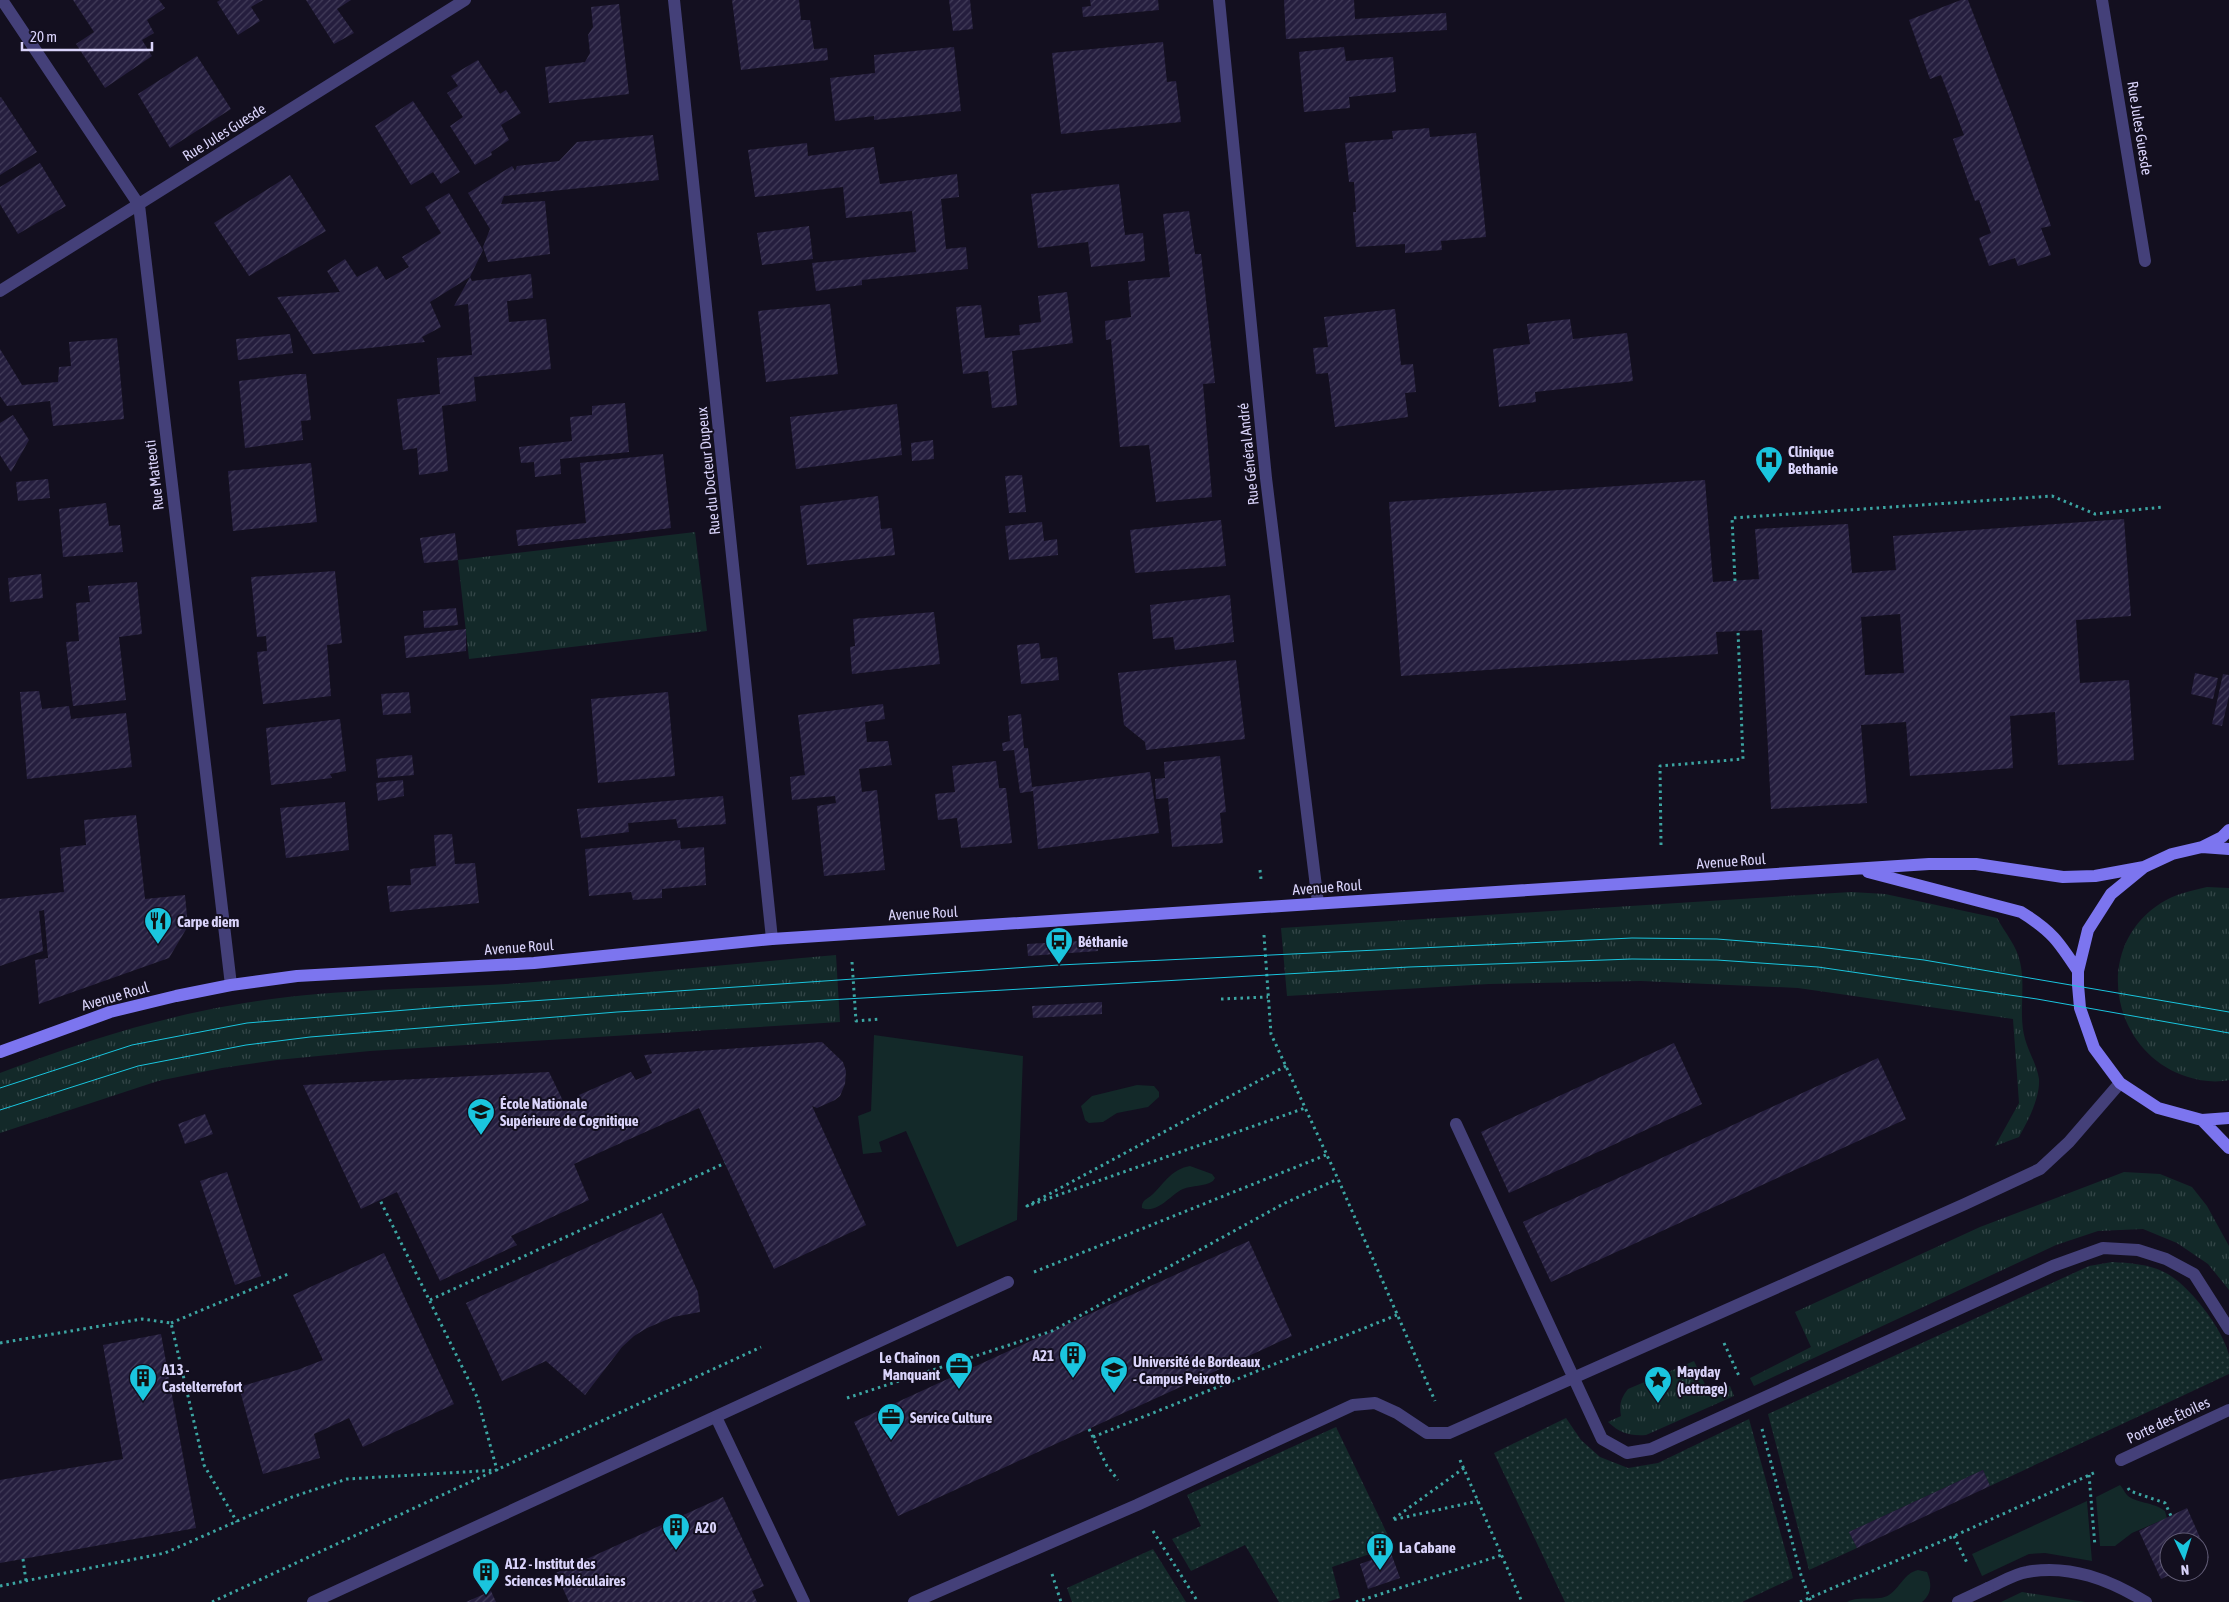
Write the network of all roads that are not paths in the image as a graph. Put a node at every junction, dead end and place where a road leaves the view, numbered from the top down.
1 (2, 0) edge
2 (465, 0) edge
3 (674, 0) edge
4 (1219, 0) edge
5 (2102, 0) edge
6 (139, 205) junction
7 (2146, 261) dead end
8 (0, 291) edge
9 (2229, 830) edge
10 (2202, 847) junction
11 (2229, 849) edge
12 (2144, 867) junction
13 (1859, 869) junction
14 (1318, 903) junction
15 (772, 939) junction
16 (2078, 971) junction
17 (231, 985) junction
18 (0, 1052) edge
19 (2120, 1082) junction
20 (2229, 1118) edge
21 (2202, 1120) junction
22 (1456, 1124) dead end
23 (2229, 1148) edge
24 (1008, 1282) road end
25 (2229, 1329) edge
26 (1574, 1378) junction
27 (2229, 1410) edge
28 (716, 1417) junction
29 (2118, 1461) road end
30 (313, 1602) edge
31 (804, 1602) edge
32 (914, 1602) edge
33 (1958, 1602) edge
34 (2146, 1602) edge

1 - 6 street, Rue Matteoti
2 - 6 street, Rue Jules Guesde
3 - 15 street, Rue du Docteur Dupeux
4 - 14 street, Rue Général André
5 - 7 street, Rue Jules Guesde
6 - 8 street, Rue Jules Guesde
6 - 17 street, Rue Matteoti
9 - 10 main road
10 - 11 main road
10 - 12 main road
12 - 13 main road, Avenue Roul
12 - 16 main road
13 - 14 main road, Avenue Roul
13 - 16 main road, Avenue Roul
14 - 15 main road, Avenue Roul
15 - 17 main road, Avenue Roul
16 - 19 main road
17 - 18 main road, Avenue Roul
19 - 21 main road
19 - 26 street
20 - 21 main road
21 - 23 main road
22 - 26 street
24 - 28 street
25 - 26 street
26 - 32 street
27 - 29 street, Porte des Étoiles
28 - 30 street
28 - 31 street
33 - 34 street

